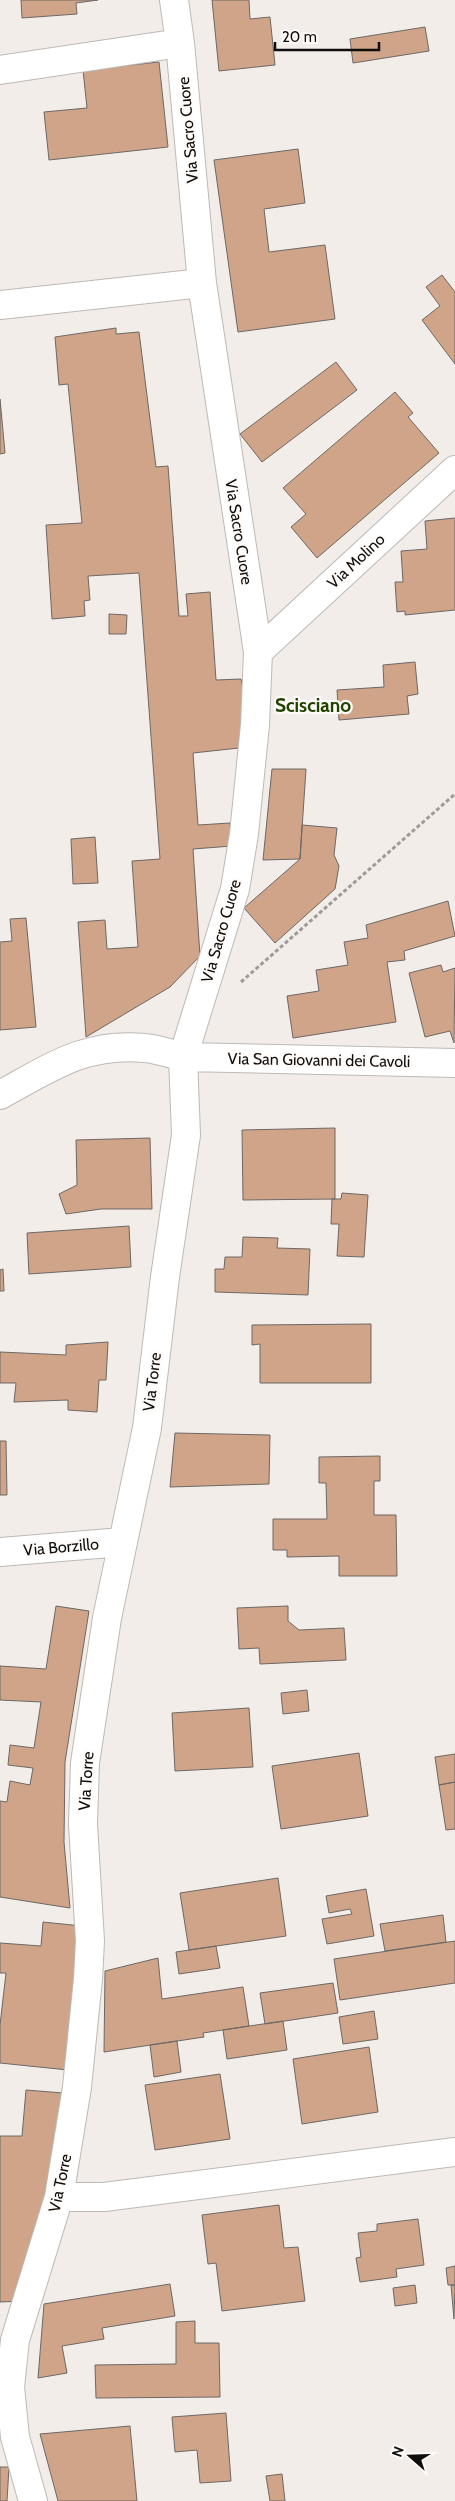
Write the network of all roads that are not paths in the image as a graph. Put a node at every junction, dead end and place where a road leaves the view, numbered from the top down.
1 (174, 0) edge
2 (180, 43) junction
3 (0, 70) edge
4 (202, 284) junction
5 (0, 305) edge
6 (455, 470) edge
7 (258, 652) junction
8 (183, 1056) junction
9 (455, 1063) edge
10 (0, 1095) edge
11 (122, 1542) junction
12 (0, 1552) edge
13 (455, 2152) edge
14 (59, 2197) junction
15 (8, 2339) edge
16 (33, 2501) edge

1 - 2 street, Via Sacro Cuore
2 - 3 street
2 - 4 street, Via Sacro Cuore
4 - 5 street
4 - 7 street, Via Sacro Cuore
6 - 7 street, Via Molino
7 - 8 street, Via Sacro Cuore
8 - 9 street, Via San Giovanni dei Cavoli
8 - 10 street, Via San Giovanni dei Cavoli
8 - 11 street, Via Torre
11 - 12 street, Via Borzillo
11 - 14 street, Via Torre
13 - 14 street
14 - 15 street, Via Torre
15 - 16 street, Via Torre

